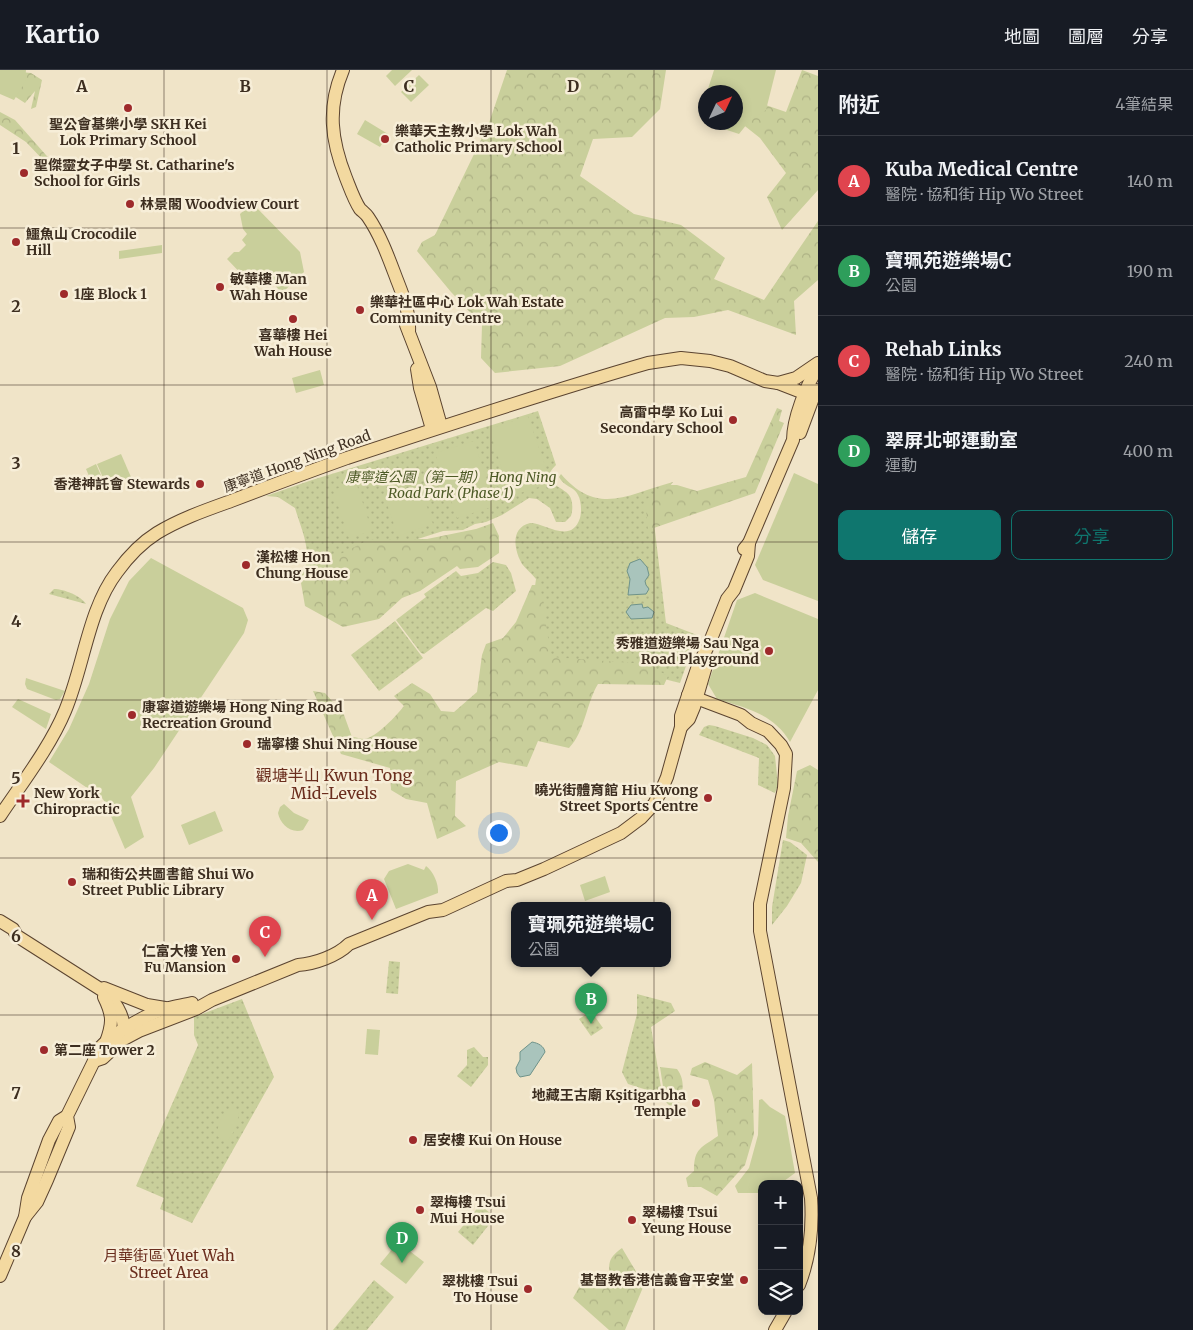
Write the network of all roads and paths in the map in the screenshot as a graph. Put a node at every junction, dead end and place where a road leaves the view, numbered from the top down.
1 (343, 70) edge
2 (818, 363) edge
3 (818, 368) edge
4 (765, 381) junction
5 (778, 383) junction
6 (810, 397) edge
7 (437, 428) junction
8 (691, 701) junction
9 (0, 816) edge
10 (0, 921) edge
11 (0, 930) edge
12 (17, 936) junction
13 (95, 985) junction
14 (212, 1000) junction
15 (168, 1008) junction
16 (123, 1034) junction
17 (106, 1042) junction
18 (94, 1061) junction
19 (803, 1274) edge
20 (0, 1276) edge
21 (784, 1315) edge
22 (775, 1330) edge

1 - 7 main road
2 - 5 main road
3 - 6 main road
4 - 5 main road, 康寧道 Hong Ning Road
4 - 6 main road, 康寧道 Hong Ning Road
4 - 7 main road, 康寧道 Hong Ning Road
5 - 6 main road, 康寧道 Hong Ning Road
6 - 8 main road
7 - 9 main road, 康寧道 Hong Ning Road
8 - 14 main road
8 - 19 main road
10 - 12 main road
11 - 12 main road
12 - 13 main road
13 - 15 main road
13 - 16 main road
13 - 17 main road
14 - 15 main road
14 - 16 main road
15 - 16 main road
16 - 17 main road
16 - 18 main road
17 - 18 main road
18 - 20 main road
21 - 22 main road

